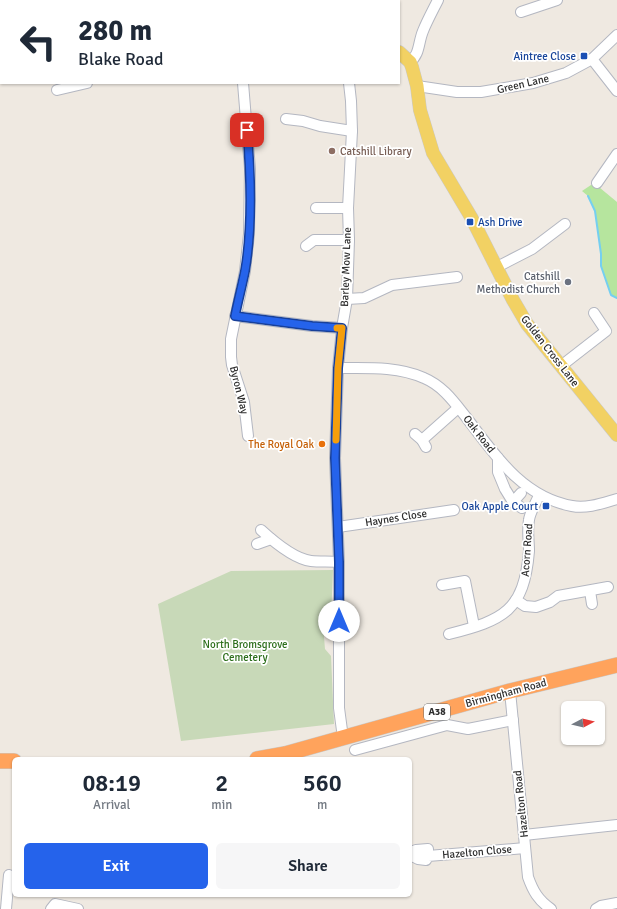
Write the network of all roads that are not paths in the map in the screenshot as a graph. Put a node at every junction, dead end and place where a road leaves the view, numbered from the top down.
1 (438, 0) edge
2 (554, 0) edge
3 (521, 12) dead end
4 (617, 35) edge
5 (400, 53) edge
6 (592, 59) junction
7 (410, 62) junction
8 (81, 84) edge
9 (243, 84) edge
10 (349, 84) edge
11 (417, 86) junction
12 (615, 86) edge
13 (57, 90) dead end
14 (286, 119) dead end
15 (352, 131) junction
16 (617, 154) edge
17 (597, 183) dead end
18 (316, 208) dead end
19 (348, 208) junction
20 (563, 230) dead end
21 (349, 240) junction
22 (306, 246) dead end
23 (497, 267) junction
24 (457, 277) dead end
25 (347, 299) junction
26 (594, 313) dead end
27 (235, 316) junction
28 (342, 328) junction
29 (561, 366) junction
30 (338, 368) junction
31 (458, 408) junction
32 (617, 435) edge
33 (248, 436) dead end
34 (421, 441) dead end
35 (498, 458) junction
36 (521, 493) dead end
37 (539, 495) junction
38 (617, 499) edge
39 (512, 502) junction
40 (522, 508) dead end
41 (454, 510) dead end
42 (338, 527) junction
43 (261, 530) dead end
44 (271, 539) junction
45 (257, 544) dead end
46 (339, 562) junction
47 (442, 585) dead end
48 (608, 587) dead end
49 (590, 591) junction
50 (516, 600) junction
51 (592, 604) dead end
52 (474, 626) junction
53 (450, 634) dead end
54 (617, 665) edge
55 (510, 691) junction
56 (513, 720) junction
57 (344, 738) junction
58 (355, 750) dead end
59 (268, 757) edge
60 (0, 761) edge
61 (12, 762) edge
62 (617, 825) edge
63 (524, 835) junction
64 (525, 848) junction
65 (428, 856) dead end
66 (9, 875) dead end
67 (617, 903) edge
68 (6, 909) edge
69 (51, 909) edge
70 (78, 909) edge
71 (551, 909) edge
72 (596, 909) edge

1 - 7 street
2 - 3 street
4 - 6 street, Green Lane
5 - 7 main road
6 - 11 street, Green Lane
6 - 12 street
7 - 11 main road, Golden Cross Lane
8 - 13 street
9 - 27 street, Byron Way
10 - 15 street, Barley Mow Lane
11 - 23 main road, Golden Cross Lane
14 - 15 street
15 - 19 street, Barley Mow Lane
16 - 17 street
18 - 19 street
19 - 21 street, Barley Mow Lane
20 - 23 street
21 - 22 street
21 - 25 street, Barley Mow Lane
23 - 29 main road, Golden Cross Lane
24 - 25 street
25 - 28 street, Barley Mow Lane
26 - 29 street
27 - 28 street
27 - 33 street, Byron Way
28 - 30 street, Barley Mow Lane
29 - 32 main road, Golden Cross Lane
30 - 31 street, Oak Road
30 - 42 street, Barley Mow Lane
31 - 34 street
31 - 35 street, Oak Road
35 - 37 street, Oak Road
35 - 39 street
36 - 39 street
37 - 38 street, Oak Road
37 - 50 street, Acorn Road
39 - 40 street
41 - 42 street, Haynes Close
42 - 46 street, Barley Mow Lane
43 - 44 street
44 - 45 street
44 - 46 street
46 - 57 street, Barley Mow Lane
47 - 52 street
48 - 49 street
49 - 50 street
49 - 51 street
50 - 52 street, Acorn Road
52 - 53 street, Acorn Road
54 - 55 highway, Birmingham Road / A38
55 - 56 street, Hazelton Road
55 - 57 highway, Birmingham Road / A38
56 - 58 street
56 - 63 street, Hazelton Road
57 - 59 highway, Birmingham Road / A38
60 - 61 highway
62 - 63 street
63 - 64 street, Hazelton Road
64 - 65 street, Hazelton Close
64 - 71 street, Hazelton Road
66 - 68 street
67 - 72 street
69 - 70 street

